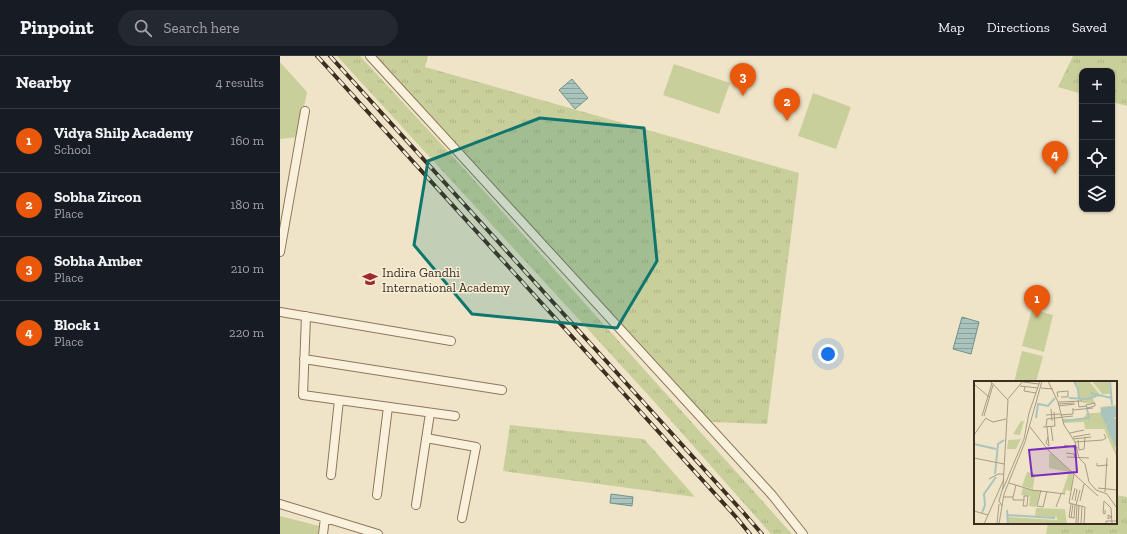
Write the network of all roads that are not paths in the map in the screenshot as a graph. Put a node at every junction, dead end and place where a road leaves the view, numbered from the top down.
1 (370, 56) edge
2 (305, 111) dead end
3 (280, 252) edge
4 (280, 312) edge
5 (306, 316) junction
6 (451, 341) dead end
7 (304, 359) junction
8 (502, 390) dead end
9 (339, 400) junction
10 (388, 407) junction
11 (430, 413) junction
12 (455, 416) dead end
13 (426, 438) junction
14 (331, 475) dead end
15 (377, 495) dead end
16 (280, 504) edge
17 (416, 505) dead end
18 (325, 518) junction
19 (462, 518) dead end
20 (368, 533) edge
21 (323, 534) edge
22 (378, 534) edge
23 (803, 534) edge

1 - 23 street
2 - 3 street
4 - 5 street
5 - 6 street
5 - 7 street
7 - 8 street
7 - 9 street
9 - 10 street
9 - 14 street
10 - 11 street
10 - 15 street
11 - 12 street
11 - 13 street
13 - 17 street
13 - 19 street
16 - 18 street
18 - 20 street
18 - 21 street
20 - 22 street

